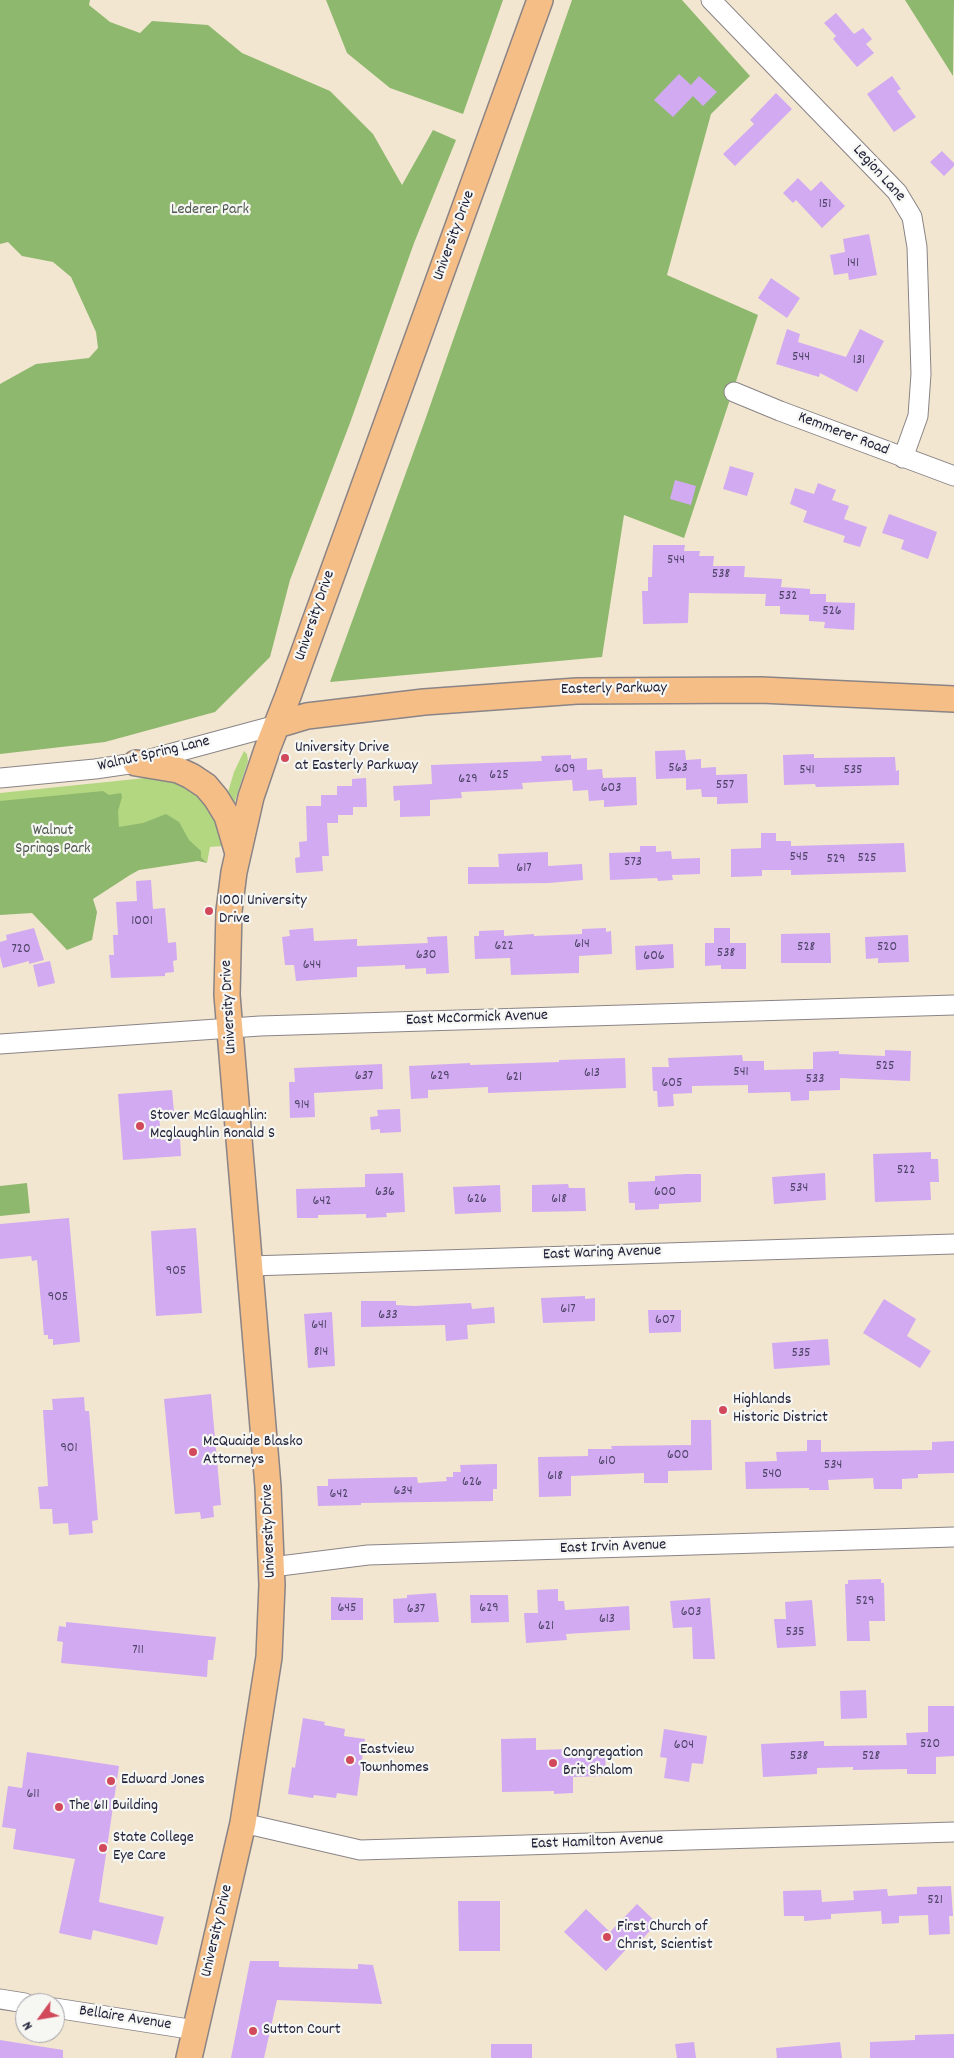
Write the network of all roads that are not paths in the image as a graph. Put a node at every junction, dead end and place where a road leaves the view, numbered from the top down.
1 (540, 0) edge
2 (712, 0) edge
3 (734, 392) dead end
4 (903, 458) junction
5 (954, 476) edge
6 (954, 699) edge
7 (277, 725) junction
8 (136, 763) junction
9 (0, 778) edge
10 (238, 854) junction
11 (954, 1005) edge
12 (229, 1028) junction
13 (0, 1044) edge
14 (954, 1244) edge
15 (250, 1266) junction
16 (954, 1537) edge
17 (272, 1567) junction
18 (243, 1823) junction
19 (954, 1832) edge
20 (0, 1999) edge
21 (15, 2001) edge
22 (65, 2010) edge
23 (196, 2030) junction
24 (189, 2058) edge

1 - 7 main road, University Drive
2 - 4 street, Legion Lane
3 - 4 street, Kemmerer Road
4 - 5 street, Kemmerer Road
6 - 7 main road, Easterly Parkway
7 - 8 street, Walnut Spring Lane
7 - 10 main road, University Drive
8 - 9 street, Walnut Spring Lane
8 - 10 main road
10 - 12 main road, University Drive
11 - 12 street, East McCormick Avenue
12 - 13 street, East McCormick Avenue
12 - 15 main road, University Drive
14 - 15 street, East Waring Avenue
15 - 17 main road, University Drive
16 - 17 street, East Irvin Avenue
17 - 18 main road, University Drive
18 - 19 street, East Hamilton Avenue
18 - 23 main road, University Drive
20 - 21 street
22 - 23 street, Bellaire Avenue
23 - 24 main road, University Drive

